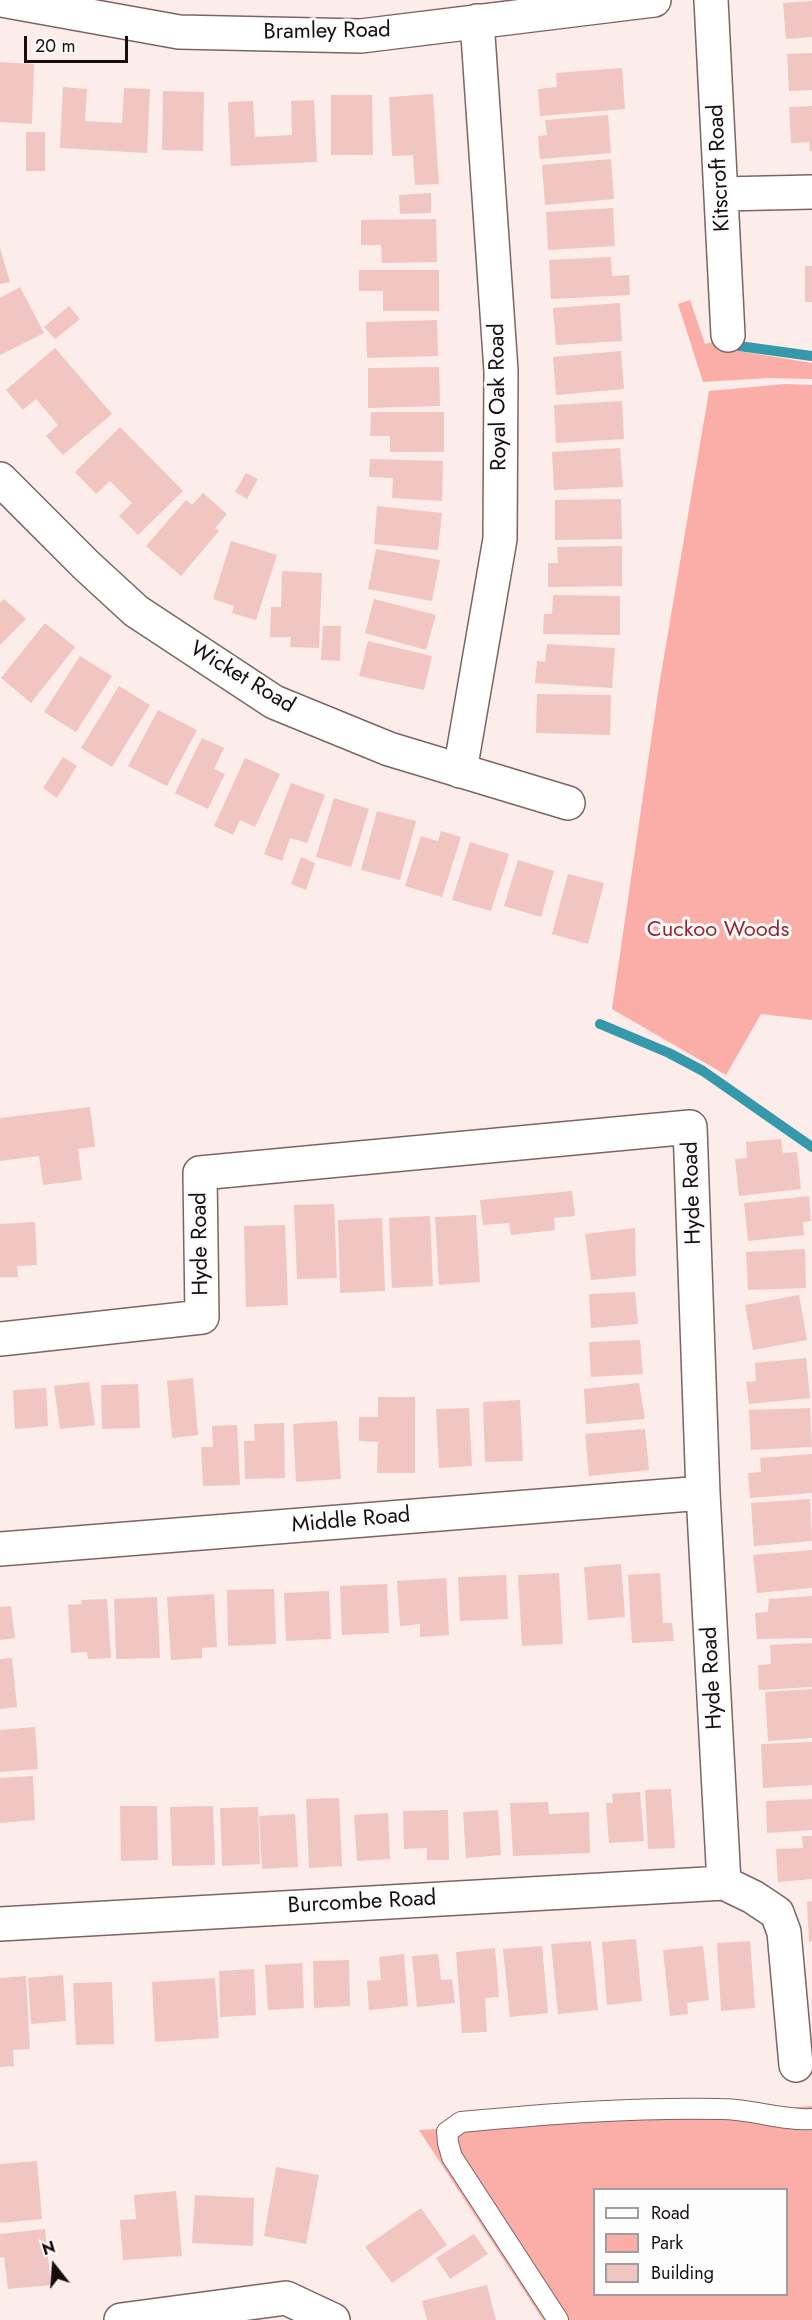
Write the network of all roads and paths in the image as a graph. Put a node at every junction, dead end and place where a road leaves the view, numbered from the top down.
1 (1, 0) edge
2 (654, 0) edge
3 (711, 0) edge
4 (477, 21) junction
5 (812, 192) edge
6 (722, 194) junction
7 (728, 335) dead end
8 (0, 479) edge
9 (460, 771) junction
10 (568, 803) dead end
11 (0, 1339) edge
12 (703, 1493) junction
13 (0, 1549) edge
14 (723, 1883) junction
15 (0, 1924) edge
16 (796, 2065) dead end
17 (812, 2120) edge
18 (121, 2320) edge
19 (333, 2320) edge
20 (558, 2320) edge

1 - 4 street, Bramley Road
2 - 4 street, Bramley Road
3 - 6 street, Kitscroft Road
4 - 9 street, Royal Oak Road
5 - 6 street
6 - 7 street, Kitscroft Road
8 - 9 street, Wicket Road
9 - 10 street, Wicket Road
11 - 12 street, Hyde Road
12 - 13 street, Middle Road
12 - 14 street, Hyde Road
14 - 15 street, Burcombe Road
14 - 16 street
17 - 20 lane
18 - 19 street

